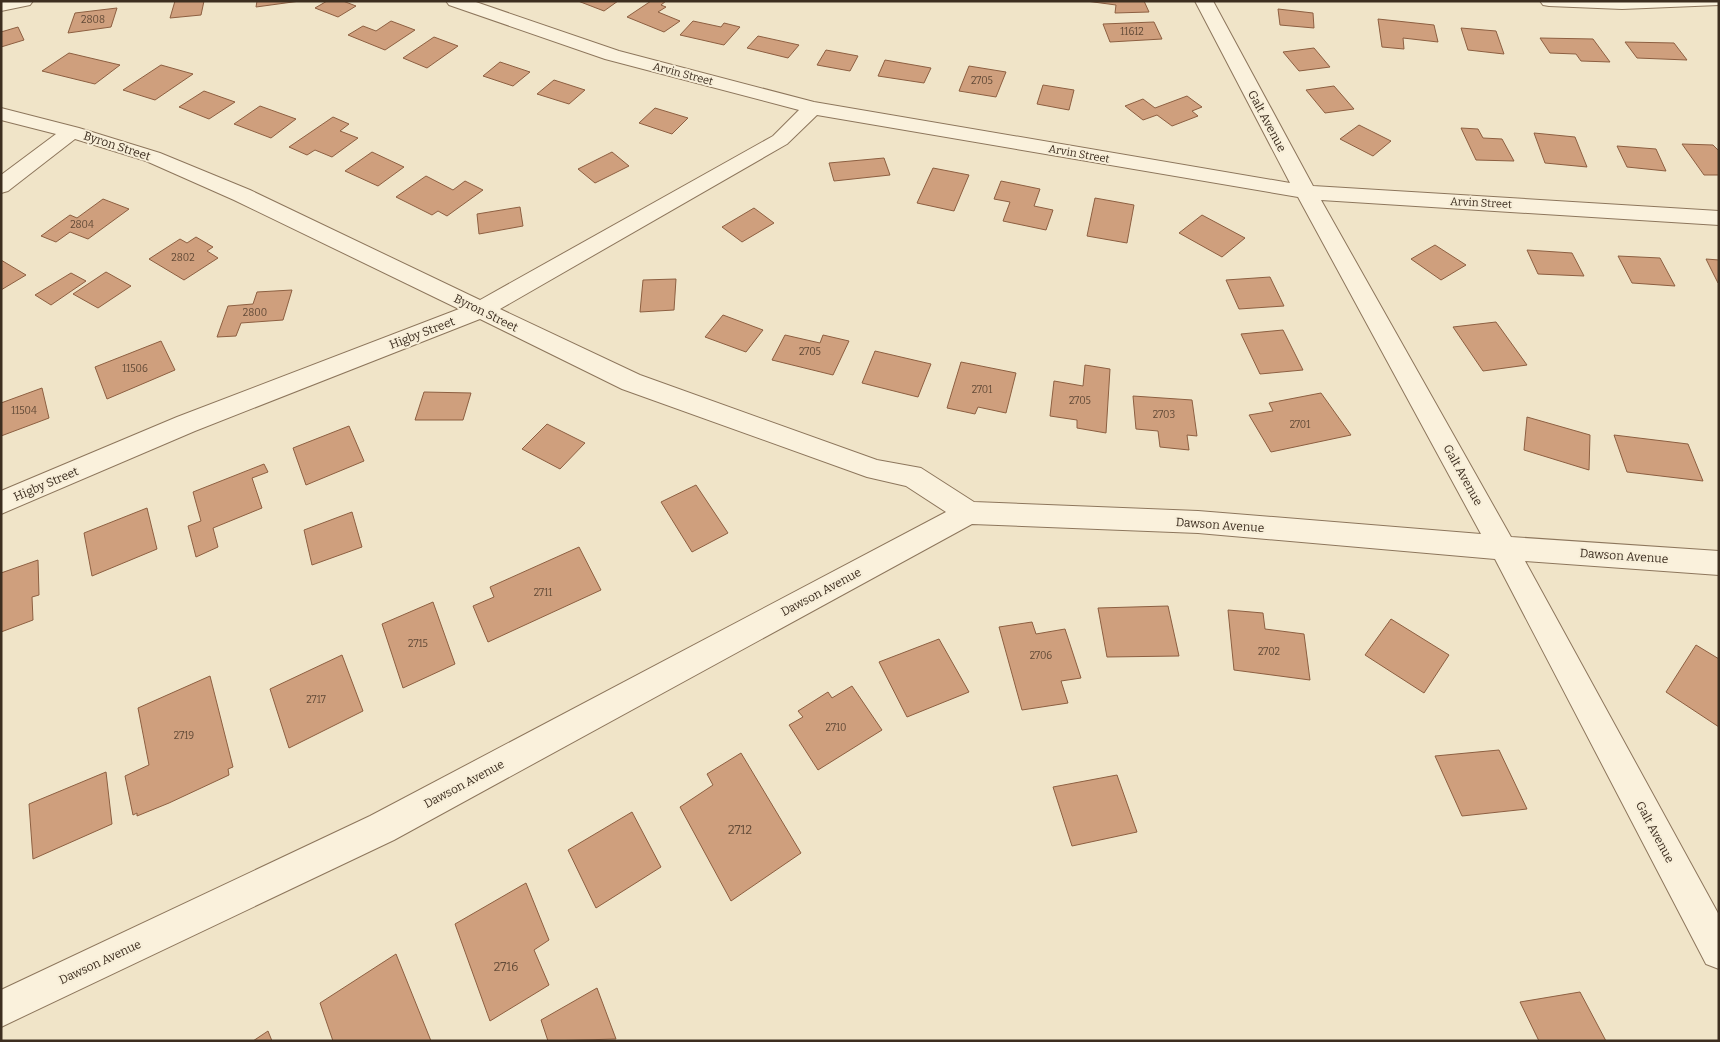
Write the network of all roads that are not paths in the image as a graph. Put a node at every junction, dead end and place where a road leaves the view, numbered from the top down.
1 (24, 1) edge
2 (456, 1) edge
3 (1204, 1) edge
4 (1549, 1) edge
5 (1714, 1) edge
6 (1, 6) edge
7 (813, 108) junction
8 (1, 114) edge
9 (72, 132) junction
10 (1, 186) edge
11 (1306, 192) junction
12 (1719, 218) edge
13 (480, 310) junction
14 (1, 503) edge
15 (969, 513) junction
16 (1503, 548) junction
17 (1719, 563) edge
18 (1719, 951) edge
19 (1, 1009) edge

1 - 6 street
2 - 7 street, Arvin Street
3 - 11 street, Galt Avenue
4 - 5 street
7 - 11 street, Arvin Street
7 - 13 street, Higby Street
8 - 9 street, Byron Street
9 - 10 street
9 - 13 street, Byron Street
11 - 12 street, Arvin Street
11 - 16 street, Galt Avenue
13 - 14 street, Higby Street
13 - 15 street, Byron Street
15 - 16 street, Dawson Avenue
15 - 19 street, Dawson Avenue
16 - 17 street, Dawson Avenue
16 - 18 street, Galt Avenue

